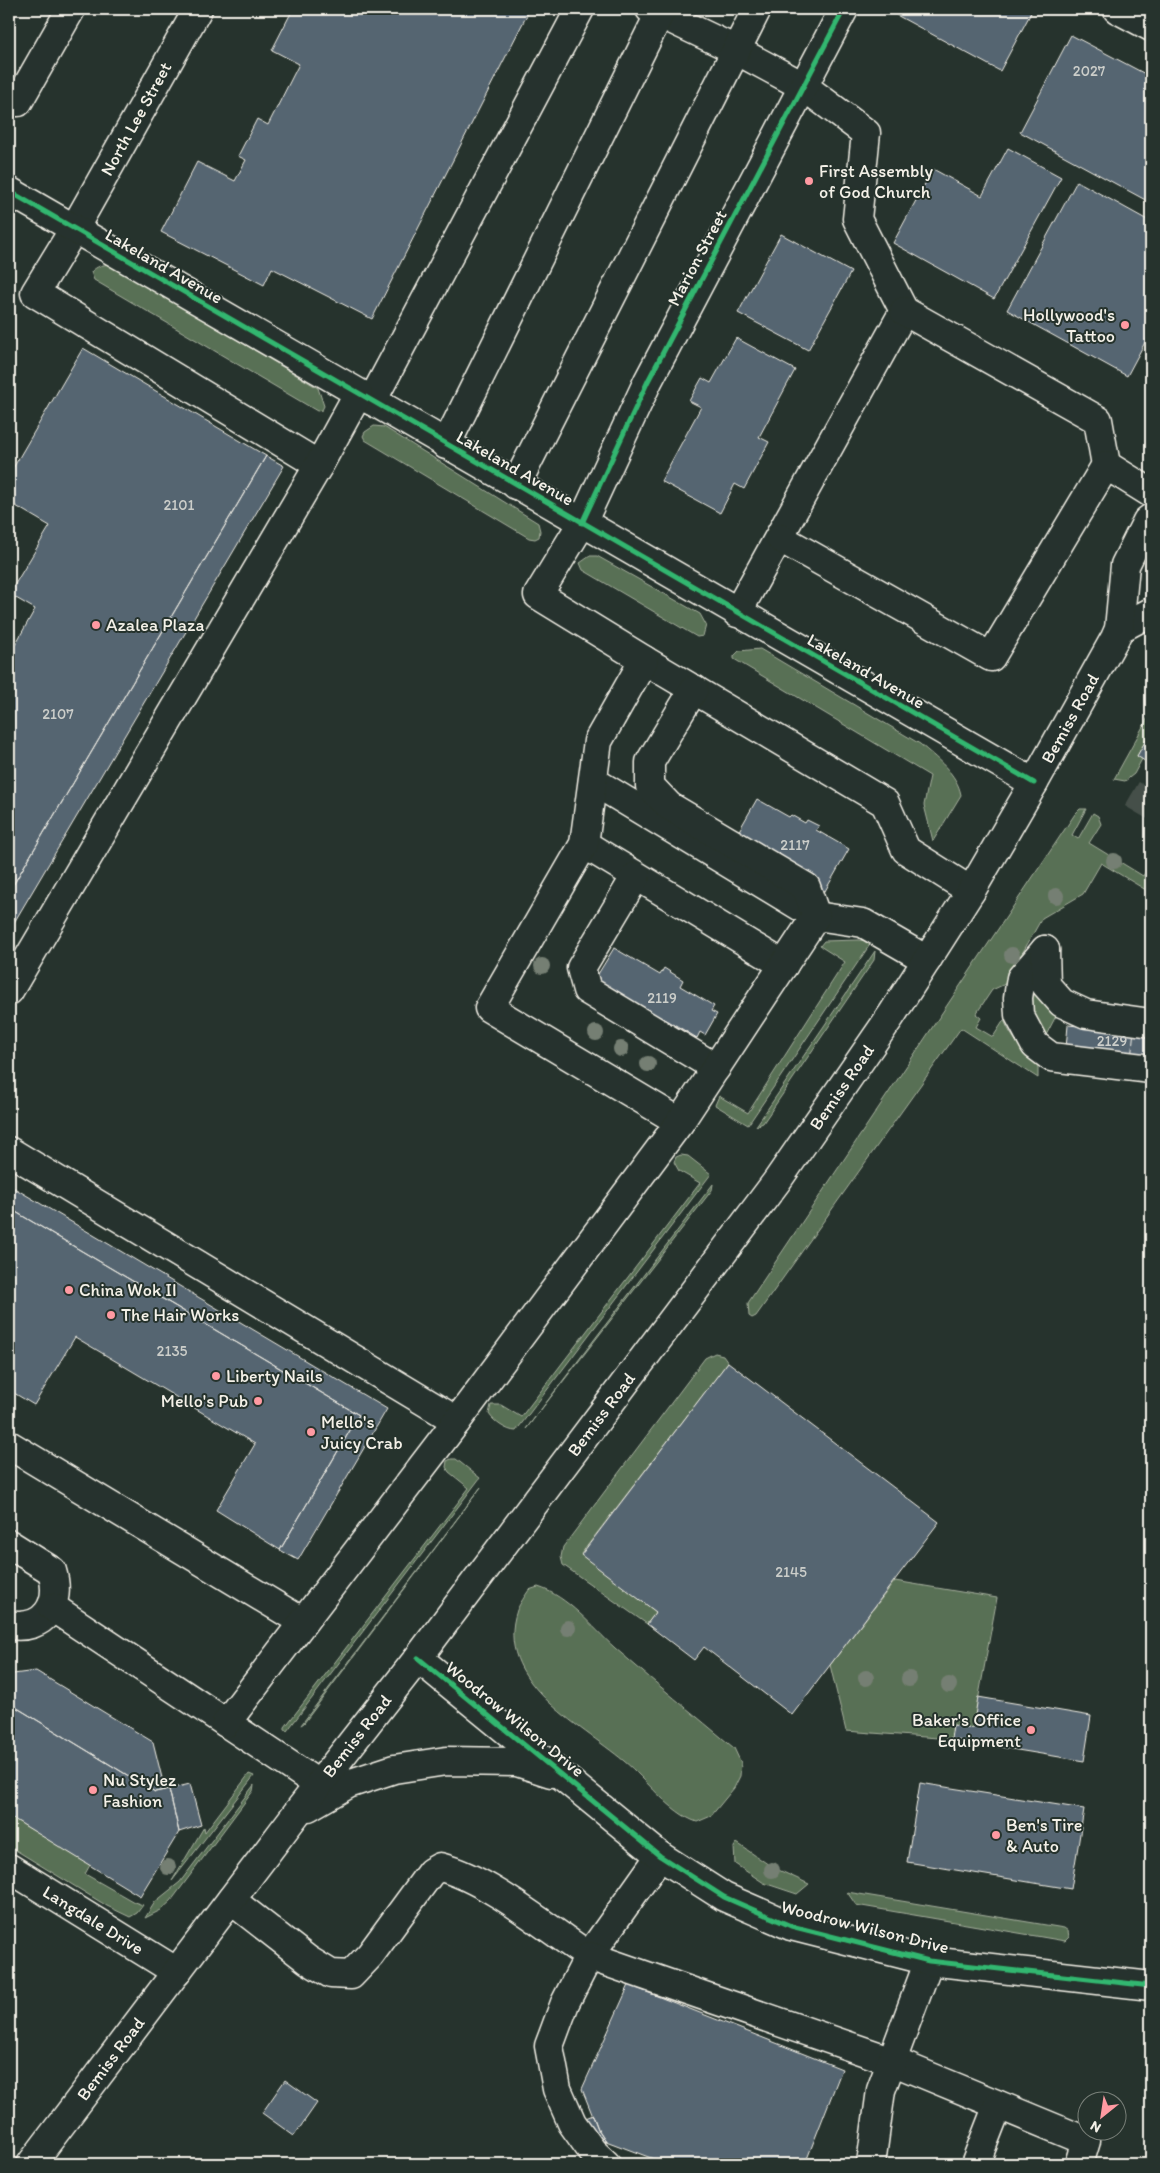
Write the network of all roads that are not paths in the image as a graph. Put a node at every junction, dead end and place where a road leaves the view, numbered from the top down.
1 (71, 9) edge
2 (198, 9) edge
3 (580, 9) edge
4 (757, 9) edge
5 (844, 9) edge
6 (1117, 9) edge
7 (657, 10) edge
8 (1151, 27) edge
9 (736, 50) junction
10 (803, 86) junction
11 (9, 102) edge
12 (9, 191) edge
13 (74, 229) junction
14 (904, 311) junction
15 (365, 398) junction
16 (446, 445) junction
17 (319, 465) junction
18 (1106, 465) junction
19 (516, 485) junction
20 (1151, 494) edge
21 (1150, 517) edge
22 (582, 523) junction
23 (780, 538) junction
24 (1151, 612) edge
25 (737, 613) junction
26 (1120, 629) junction
27 (644, 660) junction
28 (694, 689) junction
29 (593, 781) junction
30 (1034, 783) junction
31 (584, 844) junction
32 (636, 876) junction
33 (971, 891) junction
34 (816, 916) junction
35 (927, 960) junction
36 (784, 965) junction
37 (9, 991) edge
38 (1151, 1022) edge
39 (716, 1068) junction
40 (1151, 1069) edge
41 (680, 1122) junction
42 (9, 1151) edge
43 (457, 1421) junction
44 (9, 1445) edge
45 (9, 1544) edge
46 (52, 1607) junction
47 (303, 1622) junction
48 (9, 1625) edge
49 (418, 1658) junction
50 (226, 1723) junction
51 (566, 1779) junction
52 (318, 1784) junction
53 (296, 1814) junction
54 (660, 1856) junction
55 (9, 1868) edge
56 (231, 1900) junction
57 (589, 1956) junction
58 (930, 1961) junction
59 (177, 1972) junction
60 (1151, 1986) edge
61 (892, 2061) junction
62 (998, 2105) junction
63 (31, 2164) edge
64 (606, 2164) edge
65 (871, 2164) edge
66 (975, 2164) edge
67 (1079, 2164) edge

1 - 11 main road
2 - 13 main road, North Lee Street
3 - 15 main road
4 - 9 main road
5 - 10 main road, Marion Street
6 - 8 main road
7 - 9 main road
7 - 16 main road
9 - 10 main road
9 - 19 main road
10 - 14 main road
10 - 22 main road, Marion Street
12 - 13 main road, Lakeland Avenue
13 - 15 main road, Lakeland Avenue
13 - 17 main road, North Lee Street
14 - 18 main road
14 - 23 main road
15 - 16 main road, Lakeland Avenue
15 - 17 main road
16 - 19 main road, Lakeland Avenue
17 - 37 main road
18 - 20 main road
18 - 23 main road
19 - 22 main road, Lakeland Avenue
21 - 26 main road, Bemiss Road
22 - 25 main road, Lakeland Avenue
22 - 27 main road, Marion Street
23 - 25 main road
24 - 26 main road
25 - 30 main road, Lakeland Avenue
26 - 30 main road, Bemiss Road
27 - 28 main road
27 - 29 main road
28 - 33 main road
28 - 34 main road
29 - 31 main road
29 - 34 main road
30 - 33 main road, Bemiss Road
31 - 32 main road
31 - 41 main road
32 - 36 main road
32 - 39 main road
33 - 35 main road, Bemiss Road
34 - 35 main road
34 - 36 main road
35 - 49 main road, Bemiss Road
36 - 39 main road
38 - 40 main road
39 - 41 main road
41 - 43 main road
42 - 43 main road
43 - 47 main road
44 - 47 main road
45 - 46 main road
46 - 48 main road
46 - 50 main road
47 - 50 main road
49 - 51 main road, Woodrow Wilson Drive
49 - 52 main road, Bemiss Road
50 - 52 main road
51 - 53 main road
51 - 54 main road, Woodrow Wilson Drive
52 - 53 main road, Bemiss Road
53 - 56 main road, Bemiss Road
54 - 57 main road
54 - 58 main road, Woodrow Wilson Drive
55 - 59 main road, Langdale Drive
56 - 57 main road
56 - 59 main road, Bemiss Road
57 - 61 main road
57 - 64 main road
58 - 60 main road, Woodrow Wilson Drive
58 - 61 main road
59 - 63 main road, Bemiss Road
61 - 62 main road
61 - 65 main road
62 - 66 main road
62 - 67 main road

